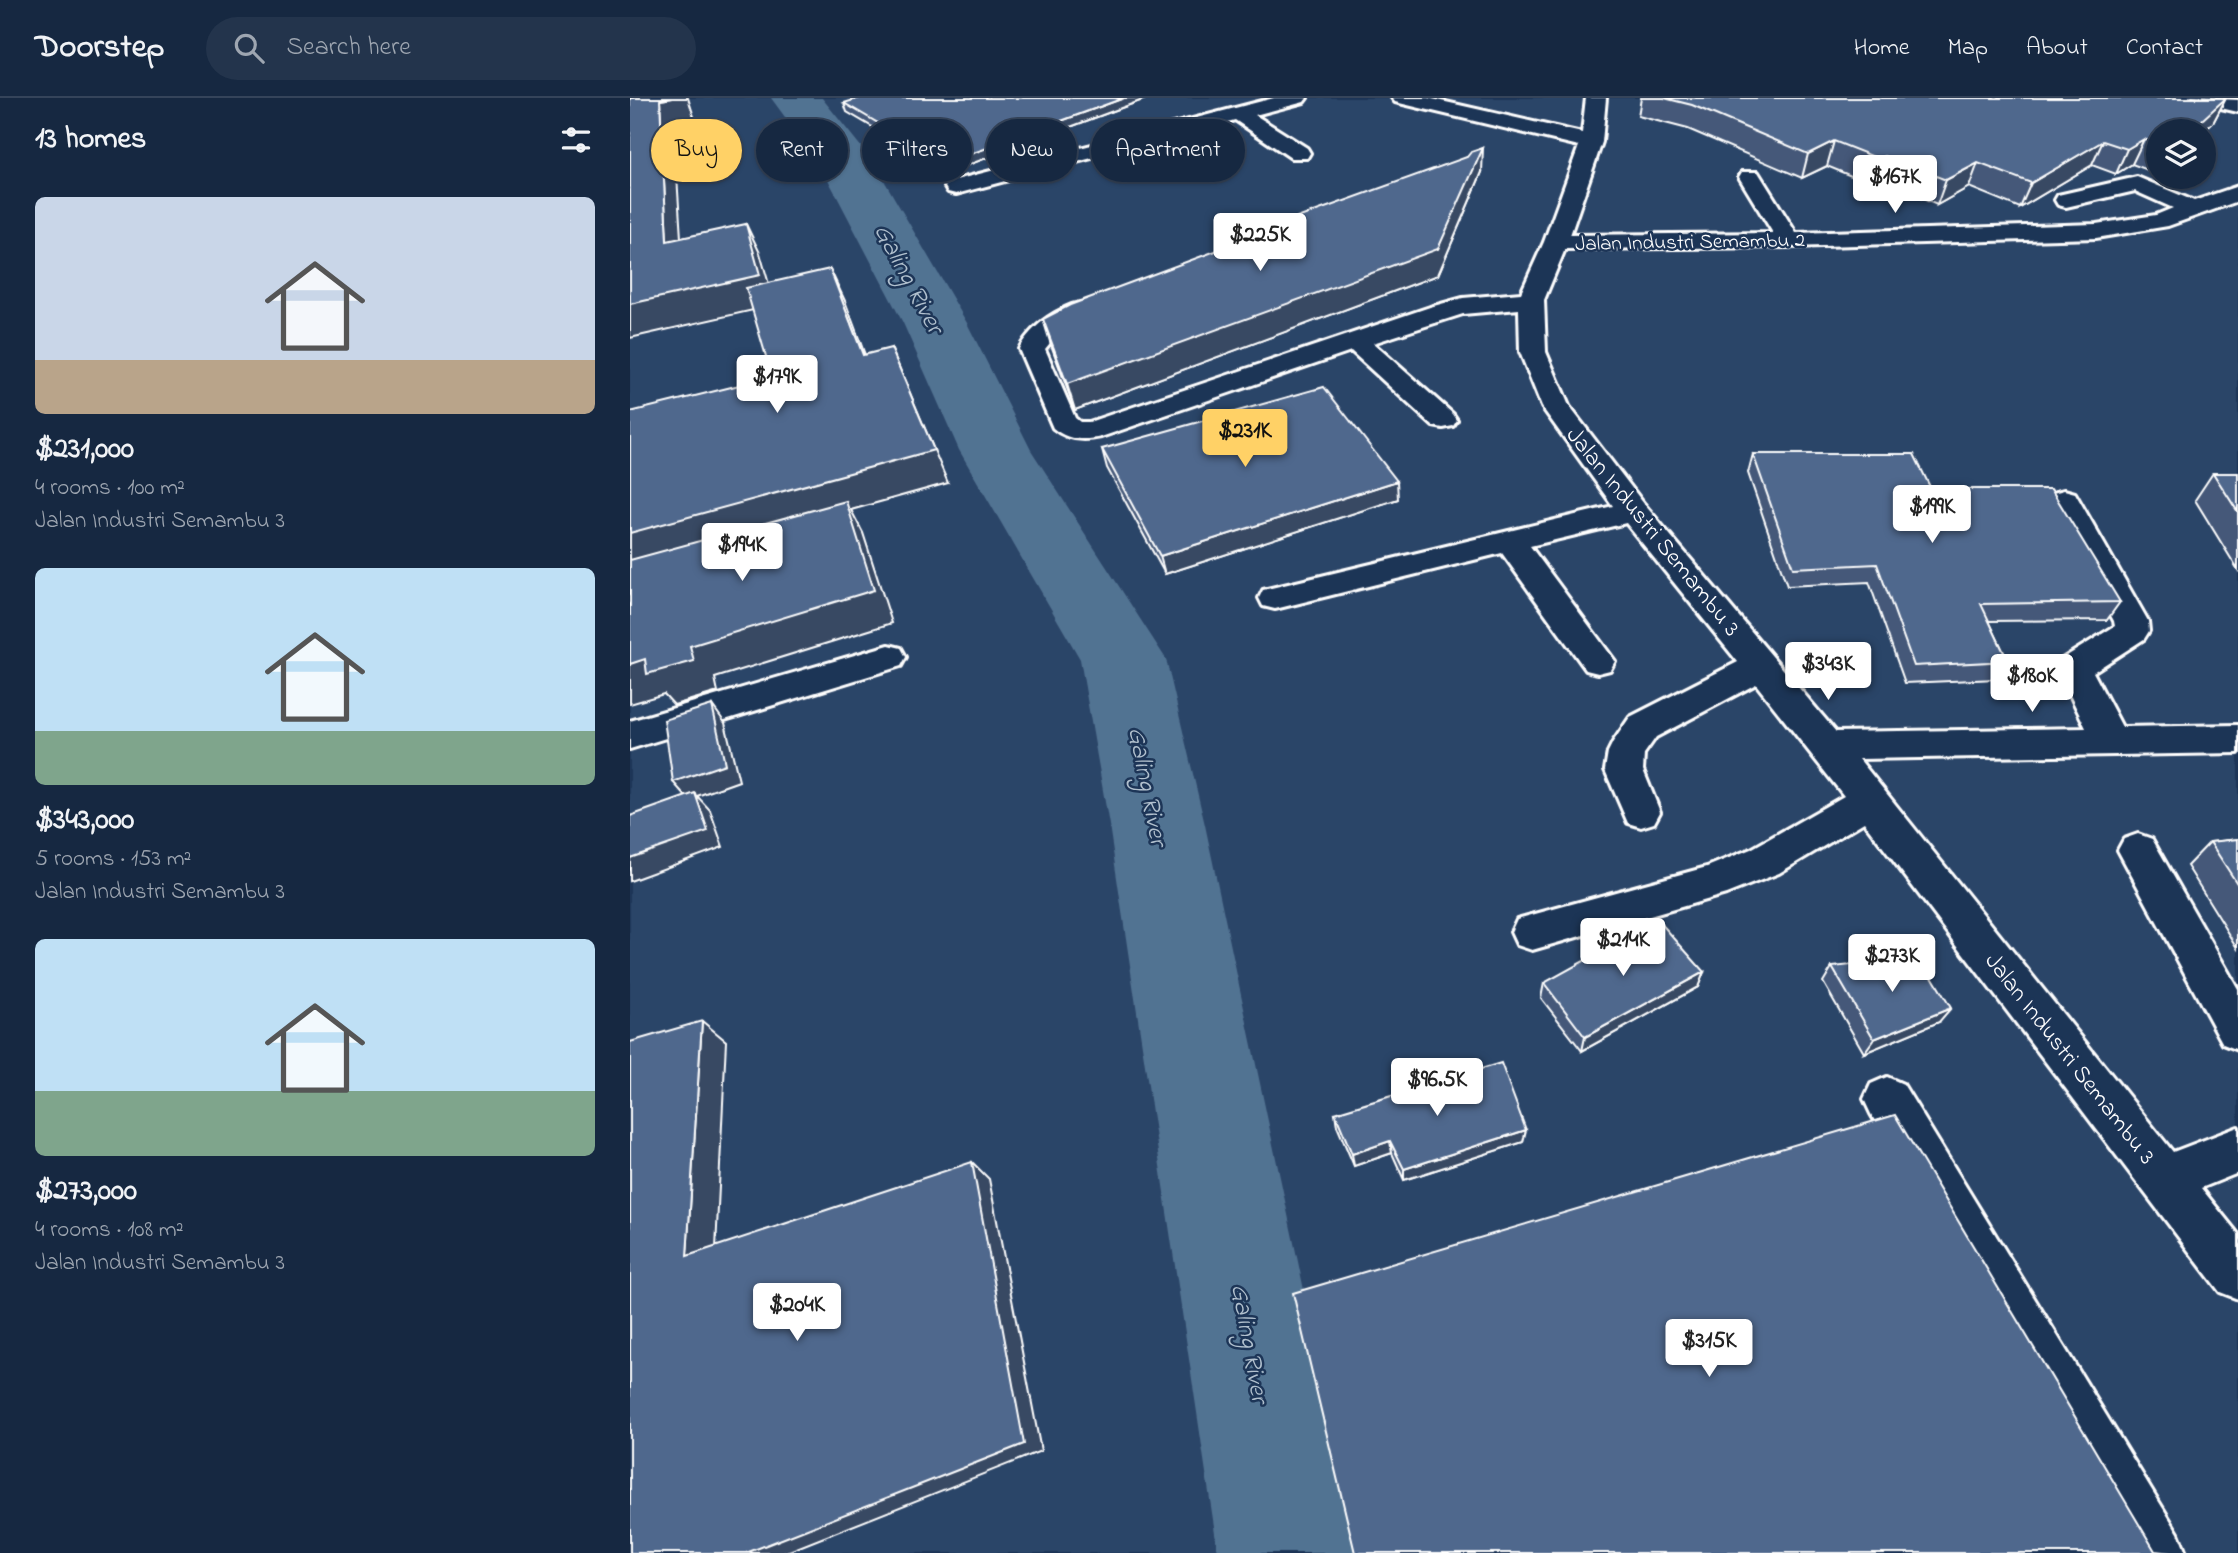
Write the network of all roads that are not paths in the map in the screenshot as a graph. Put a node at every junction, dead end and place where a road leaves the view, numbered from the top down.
1 (1297, 98) edge
2 (1402, 98) edge
3 (1596, 98) edge
4 (2202, 98) edge
5 (2238, 106) edge
6 (1238, 113) junction
7 (1591, 142) junction
8 (1300, 153) dead end
9 (1750, 177) dead end
10 (2146, 180) edge
11 (956, 187) dead end
12 (2163, 189) edge
13 (2238, 193) edge
14 (2066, 200) edge
15 (2196, 210) junction
16 (1789, 240) junction
17 (1556, 242) junction
18 (1121, 298) edge
19 (1531, 300) junction
20 (1356, 342) junction
21 (1443, 420) dead end
22 (2064, 500) dead end
23 (1633, 511) junction
24 (1509, 541) junction
25 (1275, 598) dead end
26 (889, 657) dead end
27 (1598, 661) dead end
28 (1762, 665) junction
29 (630, 735) edge
30 (2238, 739) edge
31 (2111, 741) junction
32 (1827, 746) junction
33 (1869, 800) junction
34 (1641, 812) dead end
35 (2138, 850) dead end
36 (1532, 932) dead end
37 (2238, 1030) edge
38 (1887, 1099) dead end
39 (2238, 1150) edge
40 (2165, 1179) junction
41 (2238, 1274) edge
42 (2158, 1553) edge

1 - 6 street
2 - 7 street
3 - 7 street, Jalan Industri Semambu 3
4 - 5 street
6 - 8 street
6 - 11 street
7 - 17 street, Jalan Industri Semambu 3
9 - 16 street
10 - 14 street
12 - 15 street
13 - 15 street, Jalan Industri Semambu 2
15 - 16 street, Jalan Industri Semambu 2
16 - 17 street, Jalan Industri Semambu 2
17 - 19 street, Jalan Industri Semambu 3
18 - 20 street
19 - 20 street
19 - 23 street, Jalan Industri Semambu 3
20 - 21 street
22 - 31 street
23 - 24 street
23 - 28 street, Jalan Industri Semambu 3
24 - 25 street
24 - 27 street
26 - 29 street
28 - 32 street, Jalan Industri Semambu 3
28 - 34 street
30 - 31 street
31 - 32 street
32 - 33 street, Jalan Industri Semambu 3
33 - 36 street
33 - 40 street, Jalan Industri Semambu 3
35 - 37 street
38 - 42 street
39 - 40 street
40 - 41 street, Jalan Industri Semambu 3

